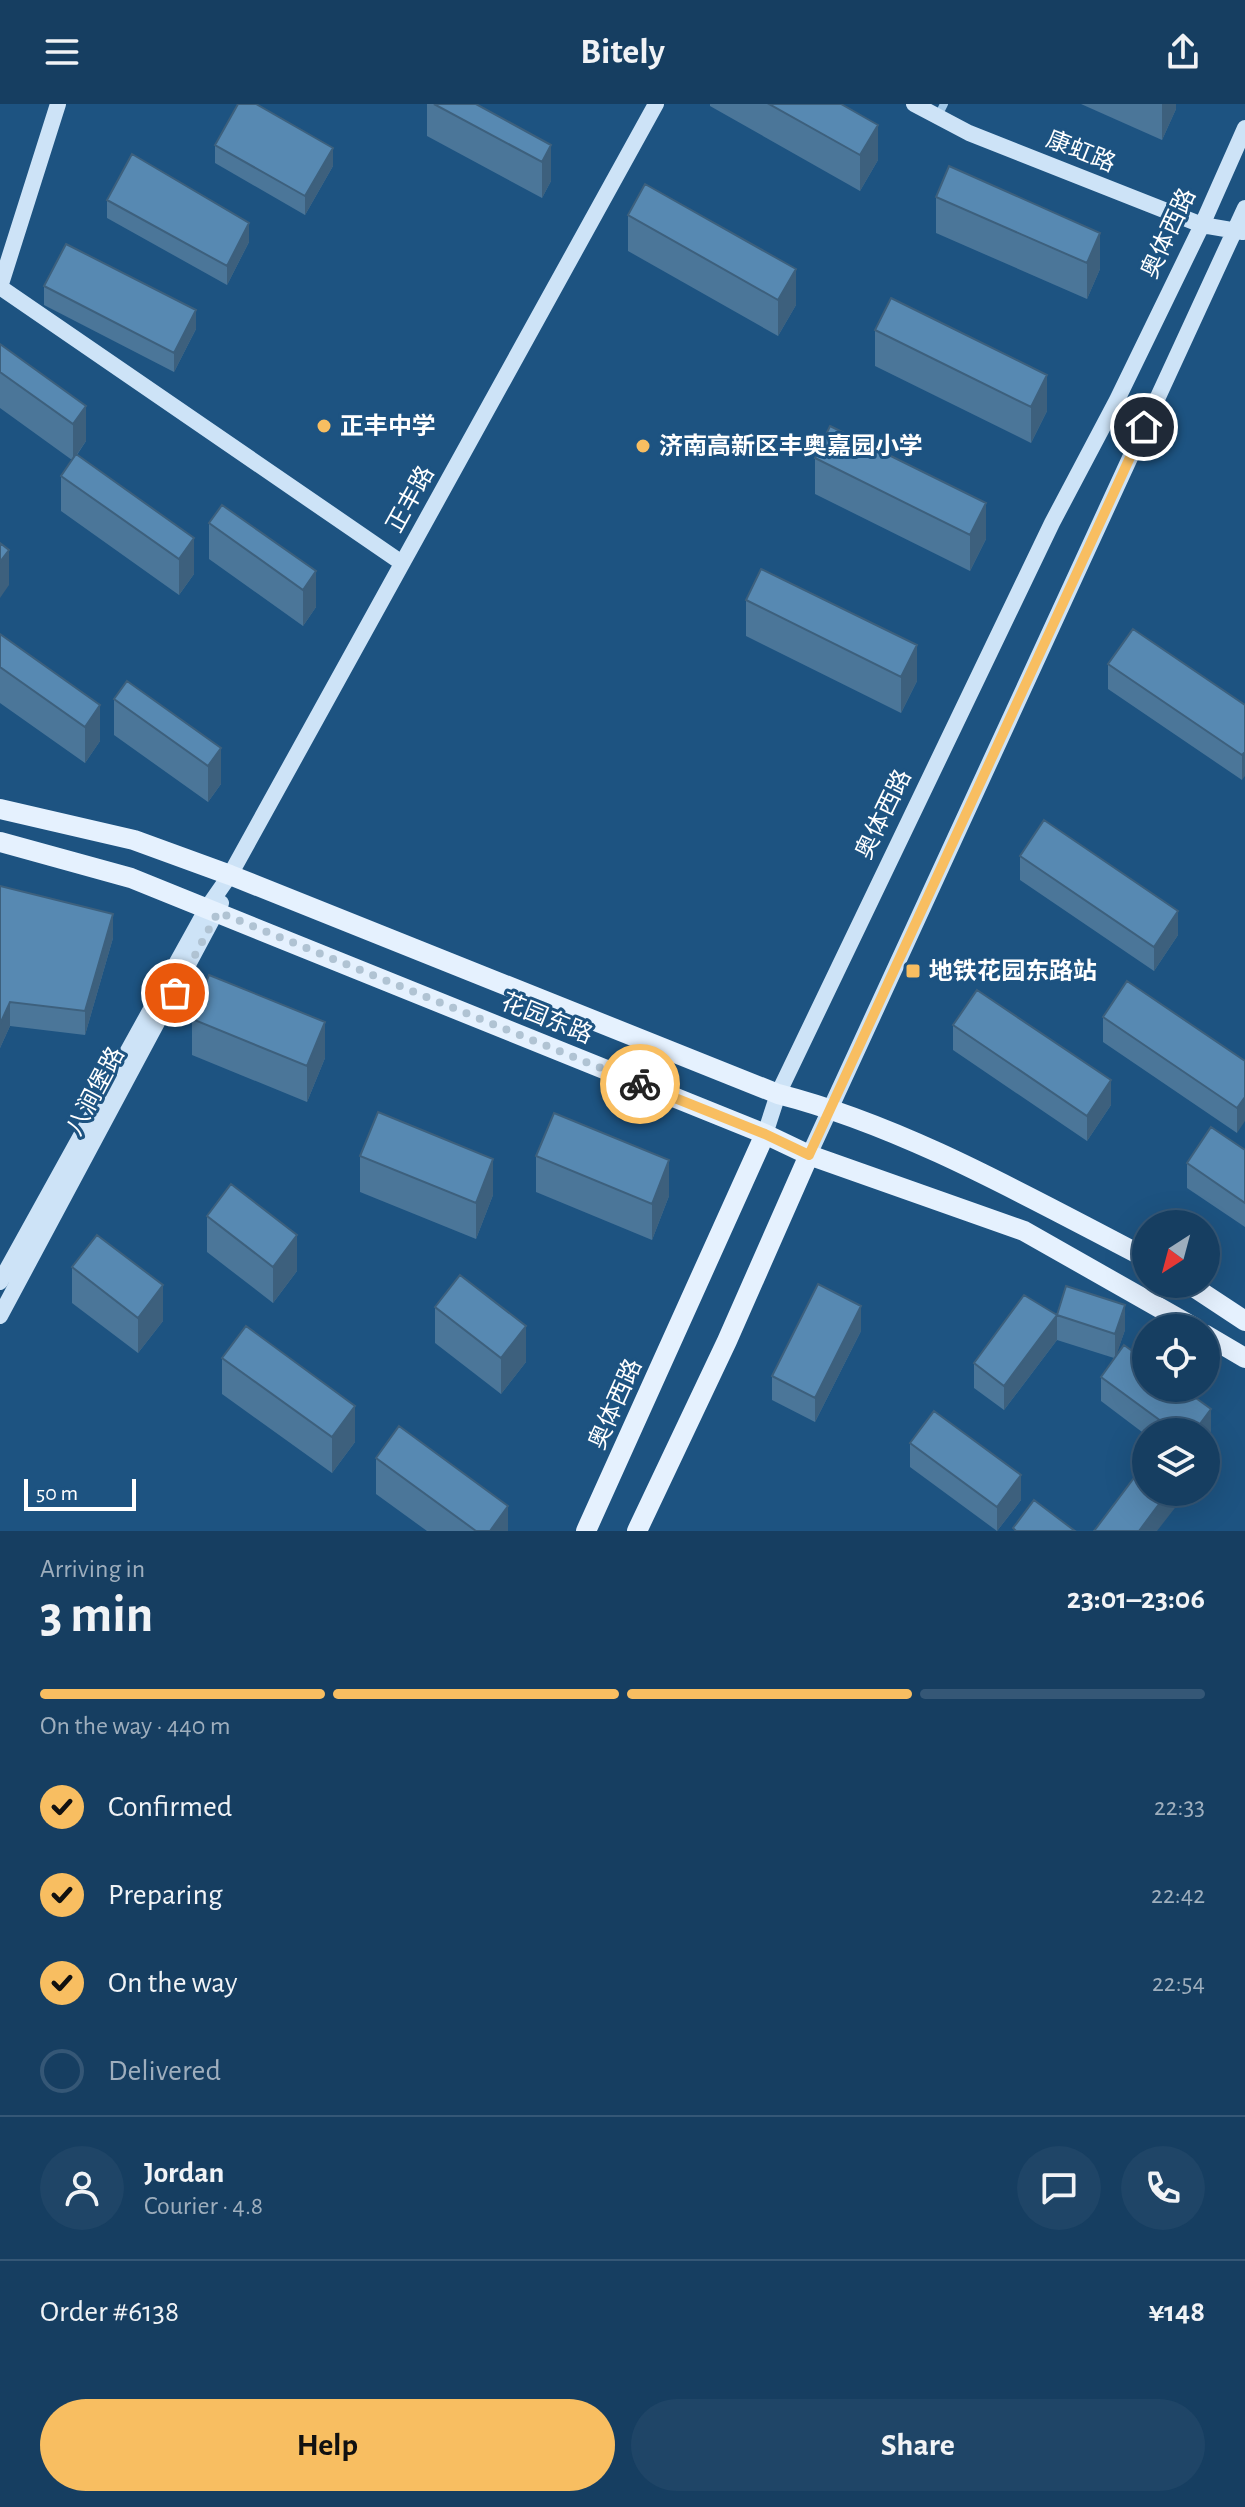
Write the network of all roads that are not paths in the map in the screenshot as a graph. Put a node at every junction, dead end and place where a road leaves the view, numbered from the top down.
1 (58, 104) edge
2 (656, 104) edge
3 (914, 104) edge
4 (941, 110) edge
5 (1245, 128) edge
6 (1245, 208) edge
7 (1202, 225) junction
8 (1240, 231) edge
9 (0, 287) edge
10 (402, 563) junction
11 (0, 809) edge
12 (0, 842) edge
13 (230, 875) junction
14 (212, 910) junction
15 (778, 1094) junction
16 (830, 1107) junction
17 (765, 1134) junction
18 (809, 1155) junction
19 (1132, 1251) edge
20 (0, 1282) edge
21 (1210, 1298) edge
22 (1170, 1314) edge
23 (0, 1316) edge
24 (1245, 1321) edge
25 (1220, 1343) edge
26 (1245, 1358) edge
27 (586, 1531) edge
28 (637, 1531) edge

1 - 9 main road
2 - 10 main road, 正丰路
3 - 4 main road, 康虹路
4 - 7 main road, 康虹路
5 - 7 main road, 奥体西路
6 - 8 main road
7 - 8 main road, 康虹路
7 - 15 main road, 奥体西路
8 - 16 main road
9 - 10 main road
10 - 13 main road, 正丰路
11 - 13 main road, 花园东路
12 - 14 main road, 花园东路
13 - 14 main road, 八涧堡路
13 - 15 main road, 花园东路
14 - 17 main road, 花园东路
14 - 20 main road, 八涧堡路
14 - 23 main road, 八涧堡路
15 - 16 main road, 花园东路
15 - 17 main road, 奥体西路
16 - 18 main road
16 - 19 main road, 花园东路
17 - 18 main road, 花园东路
17 - 27 main road, 奥体西路
18 - 22 main road, 花园东路
18 - 28 main road
21 - 24 main road
25 - 26 main road

